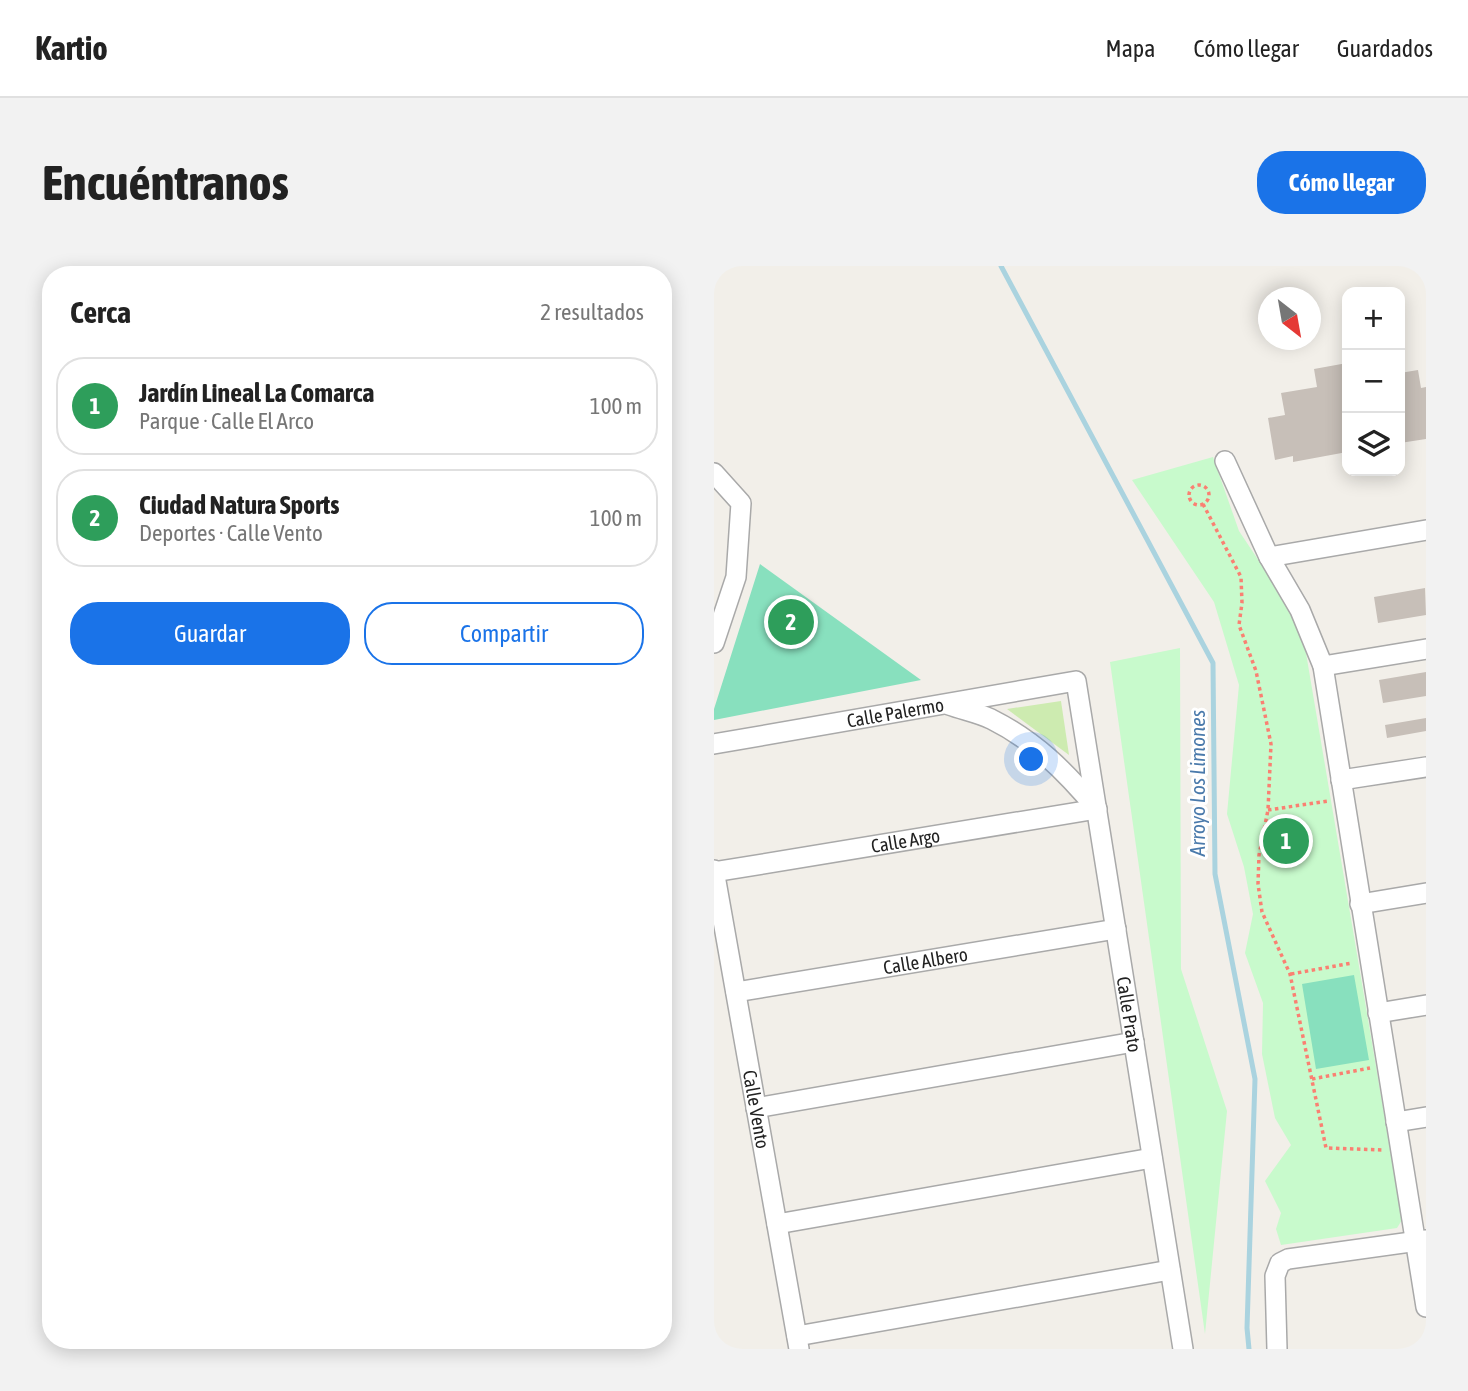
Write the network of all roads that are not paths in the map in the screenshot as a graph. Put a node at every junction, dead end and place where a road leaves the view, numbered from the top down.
1 (1225, 461) dead end
2 (714, 473) edge
3 (1426, 530) edge
4 (1269, 557) junction
5 (714, 643) edge
6 (1426, 649) edge
7 (1323, 666) junction
8 (1076, 681) joint
9 (944, 704) junction
10 (714, 744) edge
11 (1426, 767) edge
12 (1341, 780) junction
13 (1097, 809) junction
14 (714, 871) edge
15 (1426, 893) edge
16 (1360, 904) junction
17 (1116, 929) junction
18 (736, 992) junction
19 (1426, 1005) edge
20 (1378, 1013) junction
21 (1134, 1042) junction
22 (756, 1108) junction
23 (1426, 1117) edge
24 (1395, 1122) junction
25 (1152, 1158) junction
26 (777, 1224) junction
27 (1421, 1241) edge
28 (1170, 1270) junction
29 (1426, 1307) edge
30 (798, 1343) edge
31 (1183, 1349) edge
32 (1277, 1349) edge

1 - 4 street
2 - 5 street
3 - 4 street
4 - 7 street
6 - 7 street
7 - 12 street
8 - 9 street, Calle Palermo
8 - 13 street, Calle Prato
9 - 10 street, Calle Palermo
9 - 13 street
11 - 12 street
12 - 16 street
13 - 14 street, Calle Argo
13 - 17 street, Calle Prato
14 - 18 street, Calle Vento
15 - 16 street
16 - 20 street
17 - 18 street, Calle Albero
17 - 21 street, Calle Prato
18 - 22 street, Calle Vento
19 - 20 street
20 - 24 street
21 - 22 street
21 - 25 street, Calle Prato
22 - 26 street, Calle Vento
23 - 24 street
24 - 27 street
25 - 26 street
25 - 28 street, Calle Prato
26 - 30 street, Calle Vento
27 - 29 street
27 - 32 street
28 - 30 street
28 - 31 street, Calle Prato

